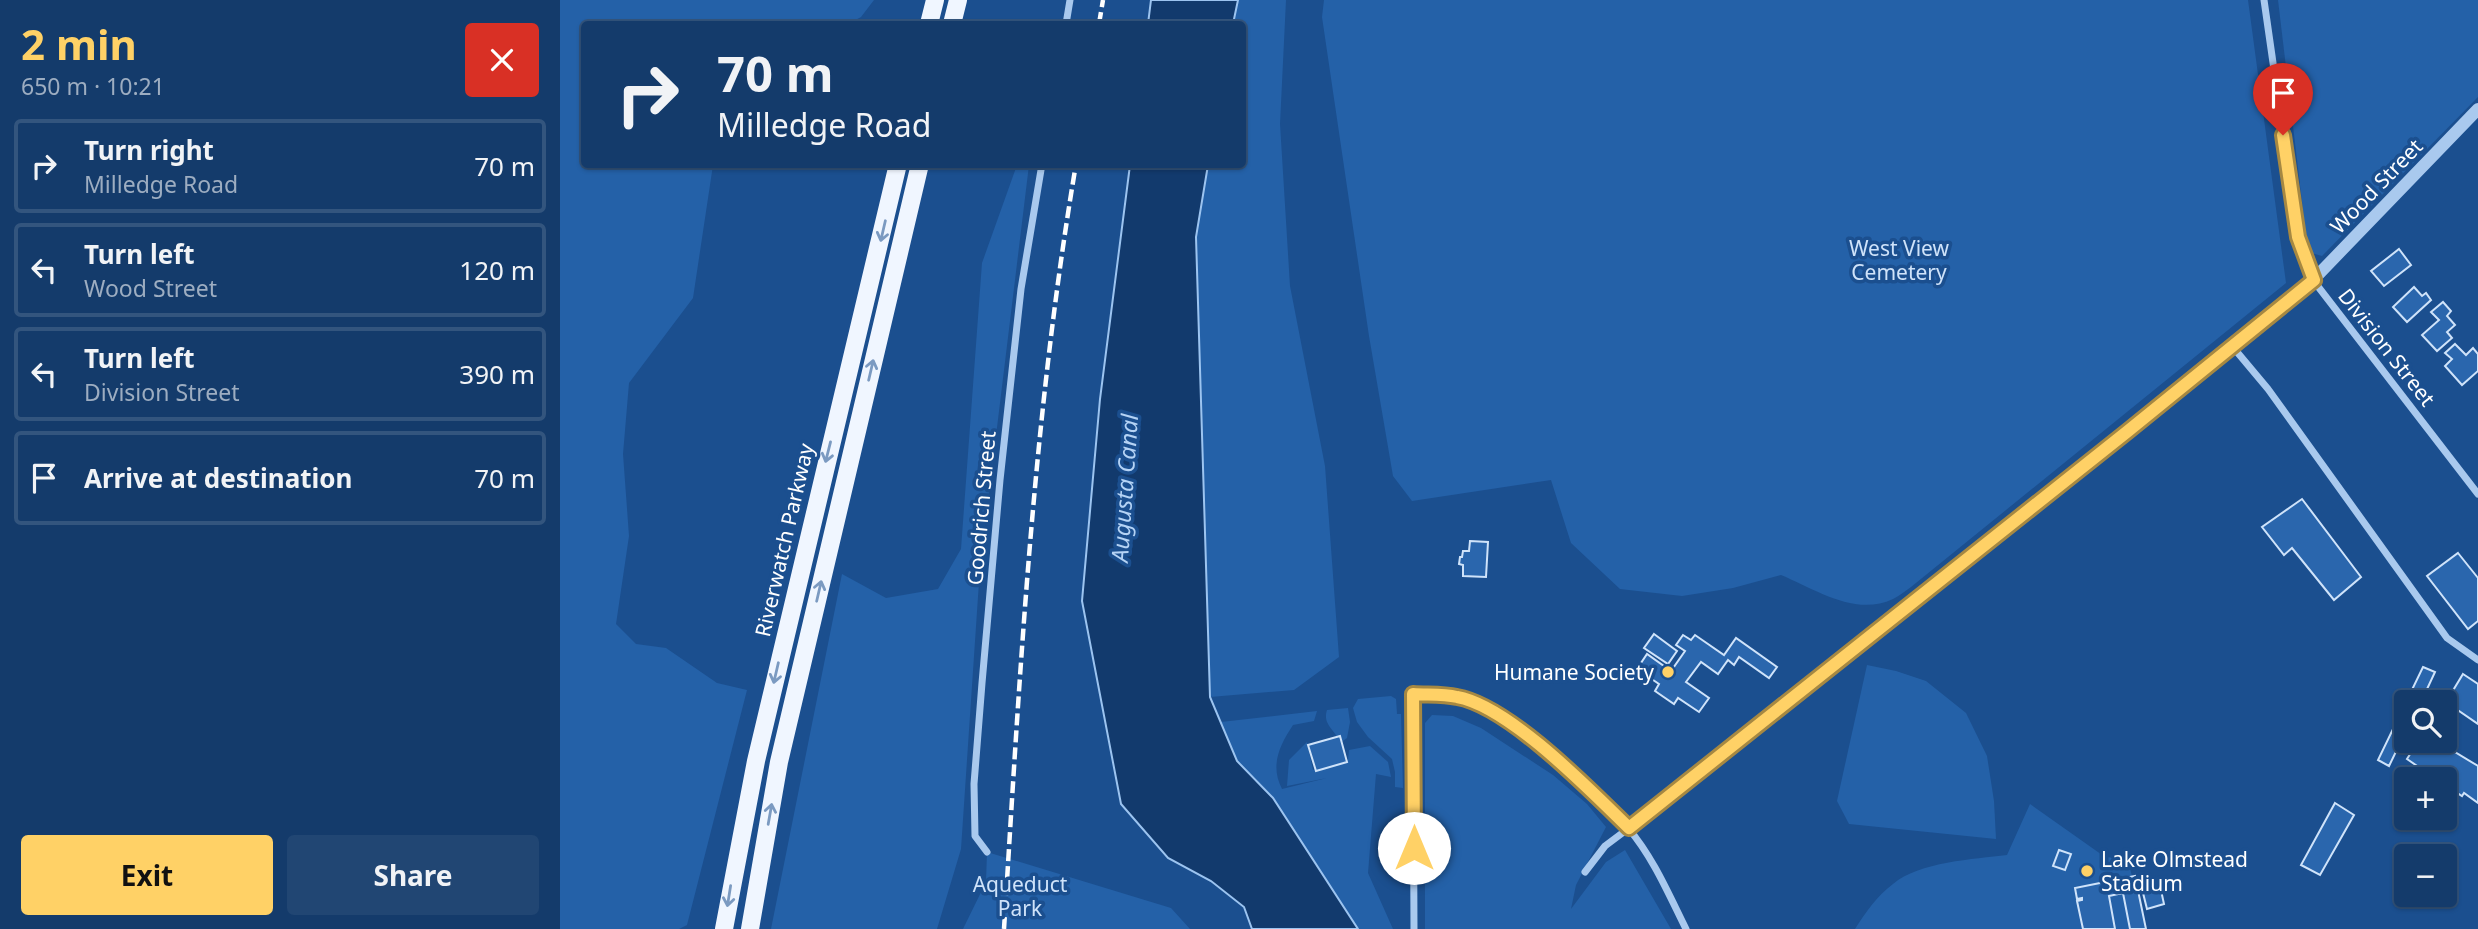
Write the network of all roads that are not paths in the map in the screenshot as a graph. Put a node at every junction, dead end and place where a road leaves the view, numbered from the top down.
1 (935, 0) edge
2 (958, 0) edge
3 (1070, 0) edge
4 (2264, 0) edge
5 (930, 21) edge
6 (953, 21) edge
7 (1066, 21) edge
8 (2478, 108) edge
9 (897, 168) edge
10 (919, 168) edge
11 (1041, 168) edge
12 (2314, 280) junction
13 (2232, 346) junction
14 (2478, 494) edge
15 (2478, 660) edge
16 (1629, 828) junction
17 (987, 852) dead end
18 (1585, 872) dead end
19 (724, 929) edge
20 (750, 929) edge
21 (1415, 929) edge
22 (1686, 929) edge

1 - 5 main road
2 - 6 main road
3 - 7 street
4 - 12 street, Division Street
8 - 12 street, Wood Street
9 -> 19 main road, Riverwatch Parkway
20 -> 10 main road
11 - 17 street, Goodrich Street
12 - 13 street, Wood Street
12 - 14 street, Division Street
13 - 15 street
13 - 16 street, Wood Street
16 - 18 street, Wood Street
16 - 21 street
16 - 22 street

